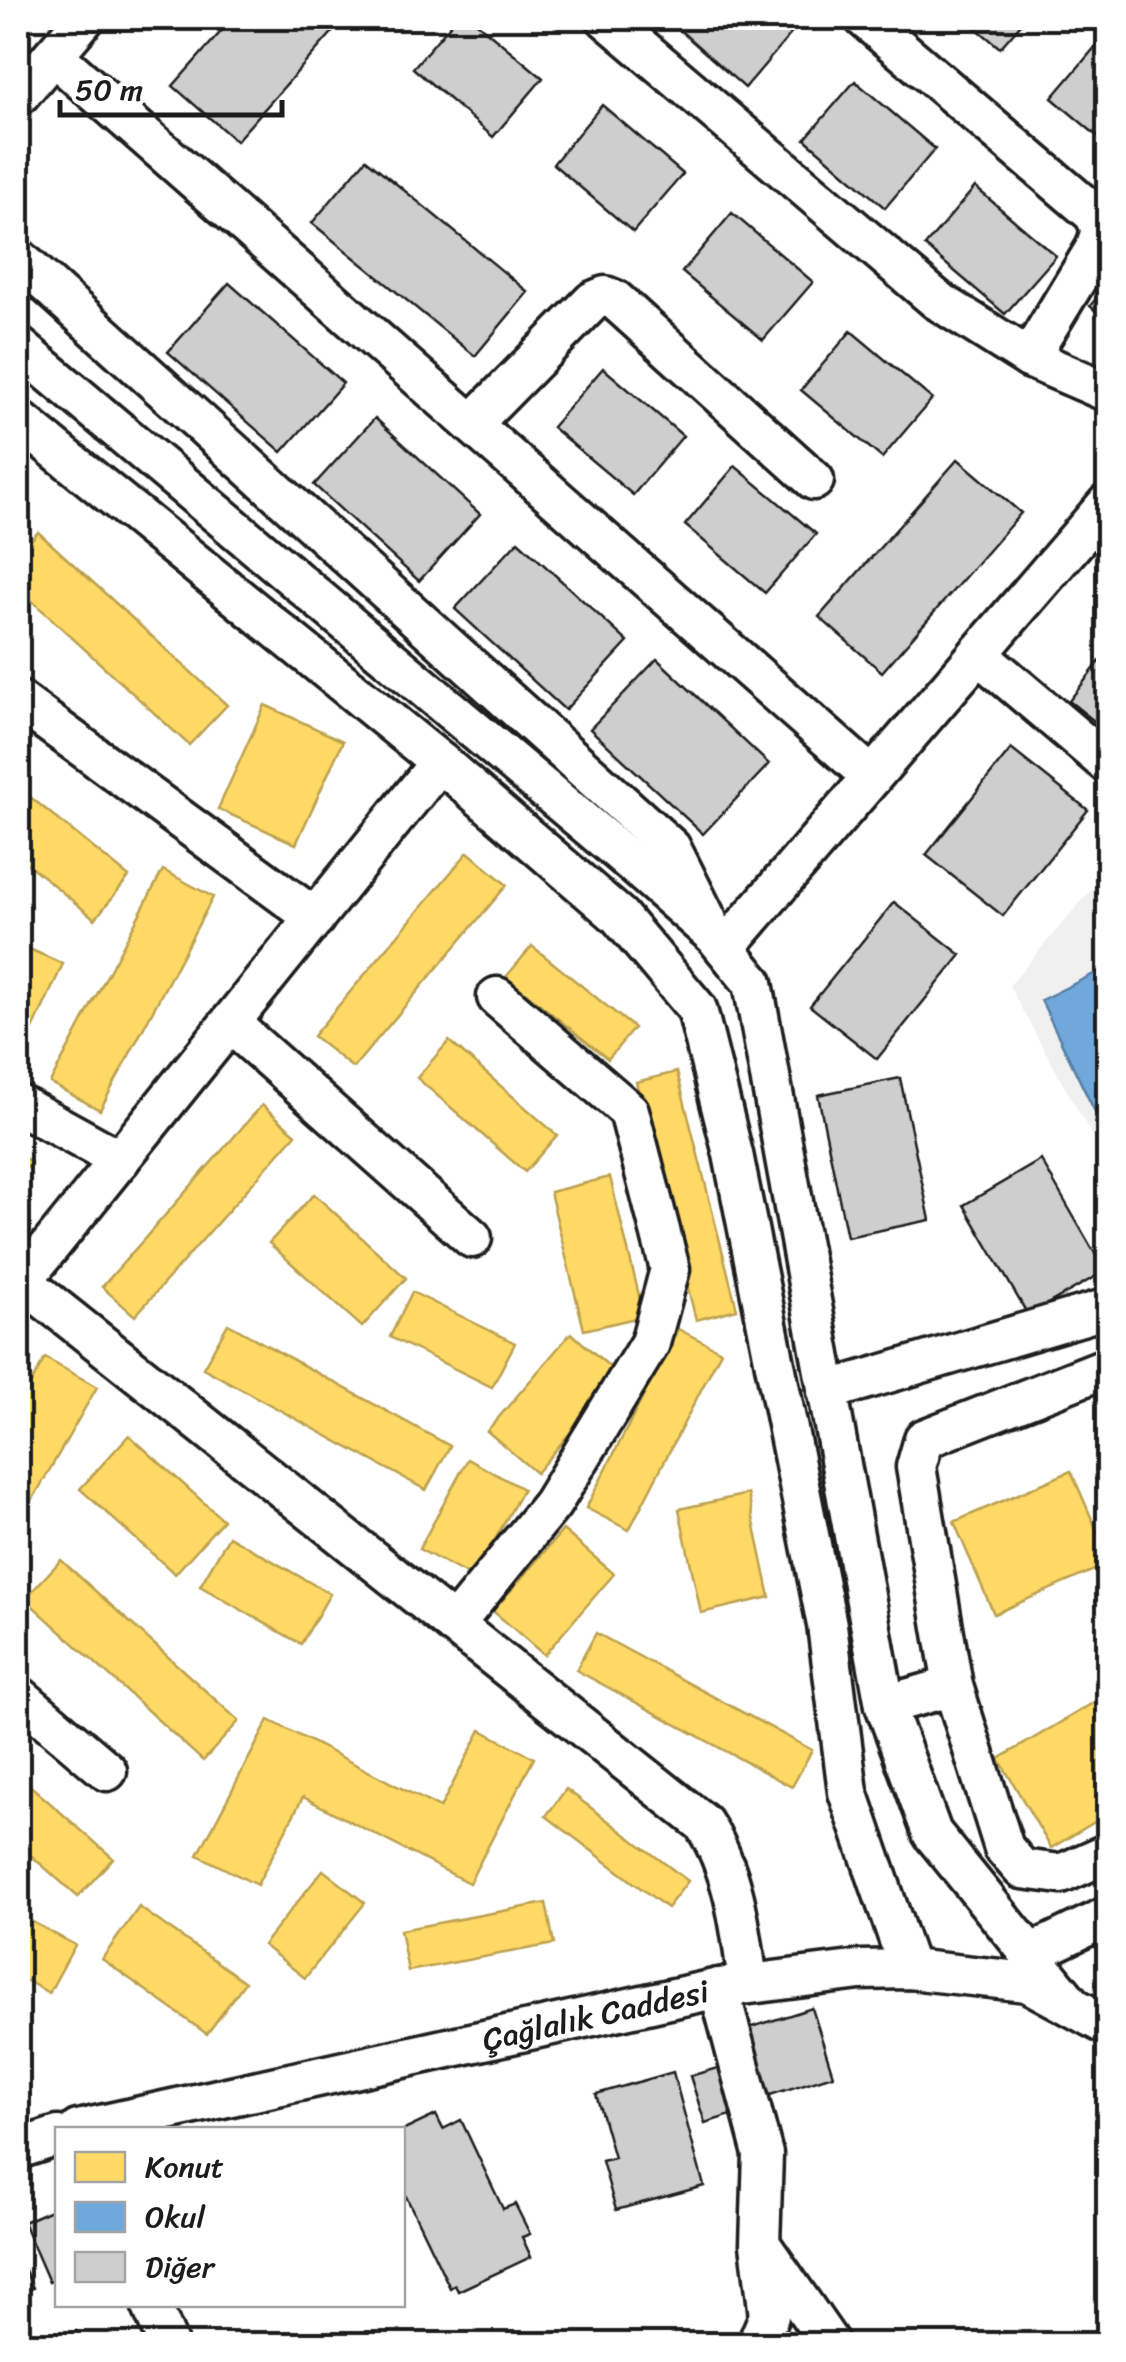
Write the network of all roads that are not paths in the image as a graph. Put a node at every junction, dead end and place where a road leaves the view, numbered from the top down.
1 (86, 18) edge
2 (606, 18) edge
3 (864, 18) edge
4 (53, 54) junction
5 (18, 96) edge
6 (18, 258) edge
7 (18, 346) edge
8 (1029, 358) junction
9 (1108, 392) edge
10 (18, 419) edge
11 (472, 424) junction
12 (814, 480) dead end
13 (1108, 503) edge
14 (978, 654) junction
15 (18, 700) edge
16 (440, 762) junction
17 (1108, 764) edge
18 (872, 777) junction
19 (315, 918) junction
20 (720, 942) junction
21 (497, 997) dead end
22 (230, 1023) junction
23 (18, 1104) edge
24 (120, 1160) junction
25 (472, 1238) dead end
26 (20, 1284) edge
27 (1108, 1308) edge
28 (1108, 1367) edge
29 (828, 1392) junction
30 (454, 1625) junction
31 (953, 1686) junction
32 (18, 1695) edge
33 (884, 1705) junction
34 (107, 1771) dead end
35 (1108, 1853) edge
36 (1108, 1916) edge
37 (1030, 1954) junction
38 (909, 1968) junction
39 (733, 1986) junction
40 (1072, 2006) junction
41 (1108, 2026) edge
42 (87, 2127) edge
43 (55, 2137) edge
44 (18, 2148) edge
45 (760, 2244) junction
46 (152, 2307) edge
47 (168, 2344) edge
48 (757, 2344) edge
49 (830, 2344) edge

1 - 4 street
2 - 8 street
3 - 8 street
4 - 5 street
4 - 11 street
6 - 20 street
7 - 20 street
8 - 9 street
10 - 16 street
11 - 12 street
11 - 18 street
13 - 14 street
14 - 17 street
14 - 18 street
15 - 19 street
16 - 19 street
16 - 38 street
18 - 20 street
19 - 22 street
20 - 29 street
21 - 30 street
22 - 24 street
22 - 25 street
23 - 24 street
24 - 26 street
26 - 30 street
27 - 29 street
28 - 31 street
29 - 33 street
30 - 39 street
31 - 33 street
31 - 35 street
32 - 34 street
33 - 37 street
36 - 37 street
37 - 40 street
38 - 39 street, Çağlalık Caddesi
38 - 40 street, Çağlalık Caddesi
39 - 42 street, Çağlalık Caddesi
39 - 45 street
40 - 41 street, Çağlalık Caddesi
43 - 44 street
45 - 48 street
45 - 49 street
46 - 47 street

